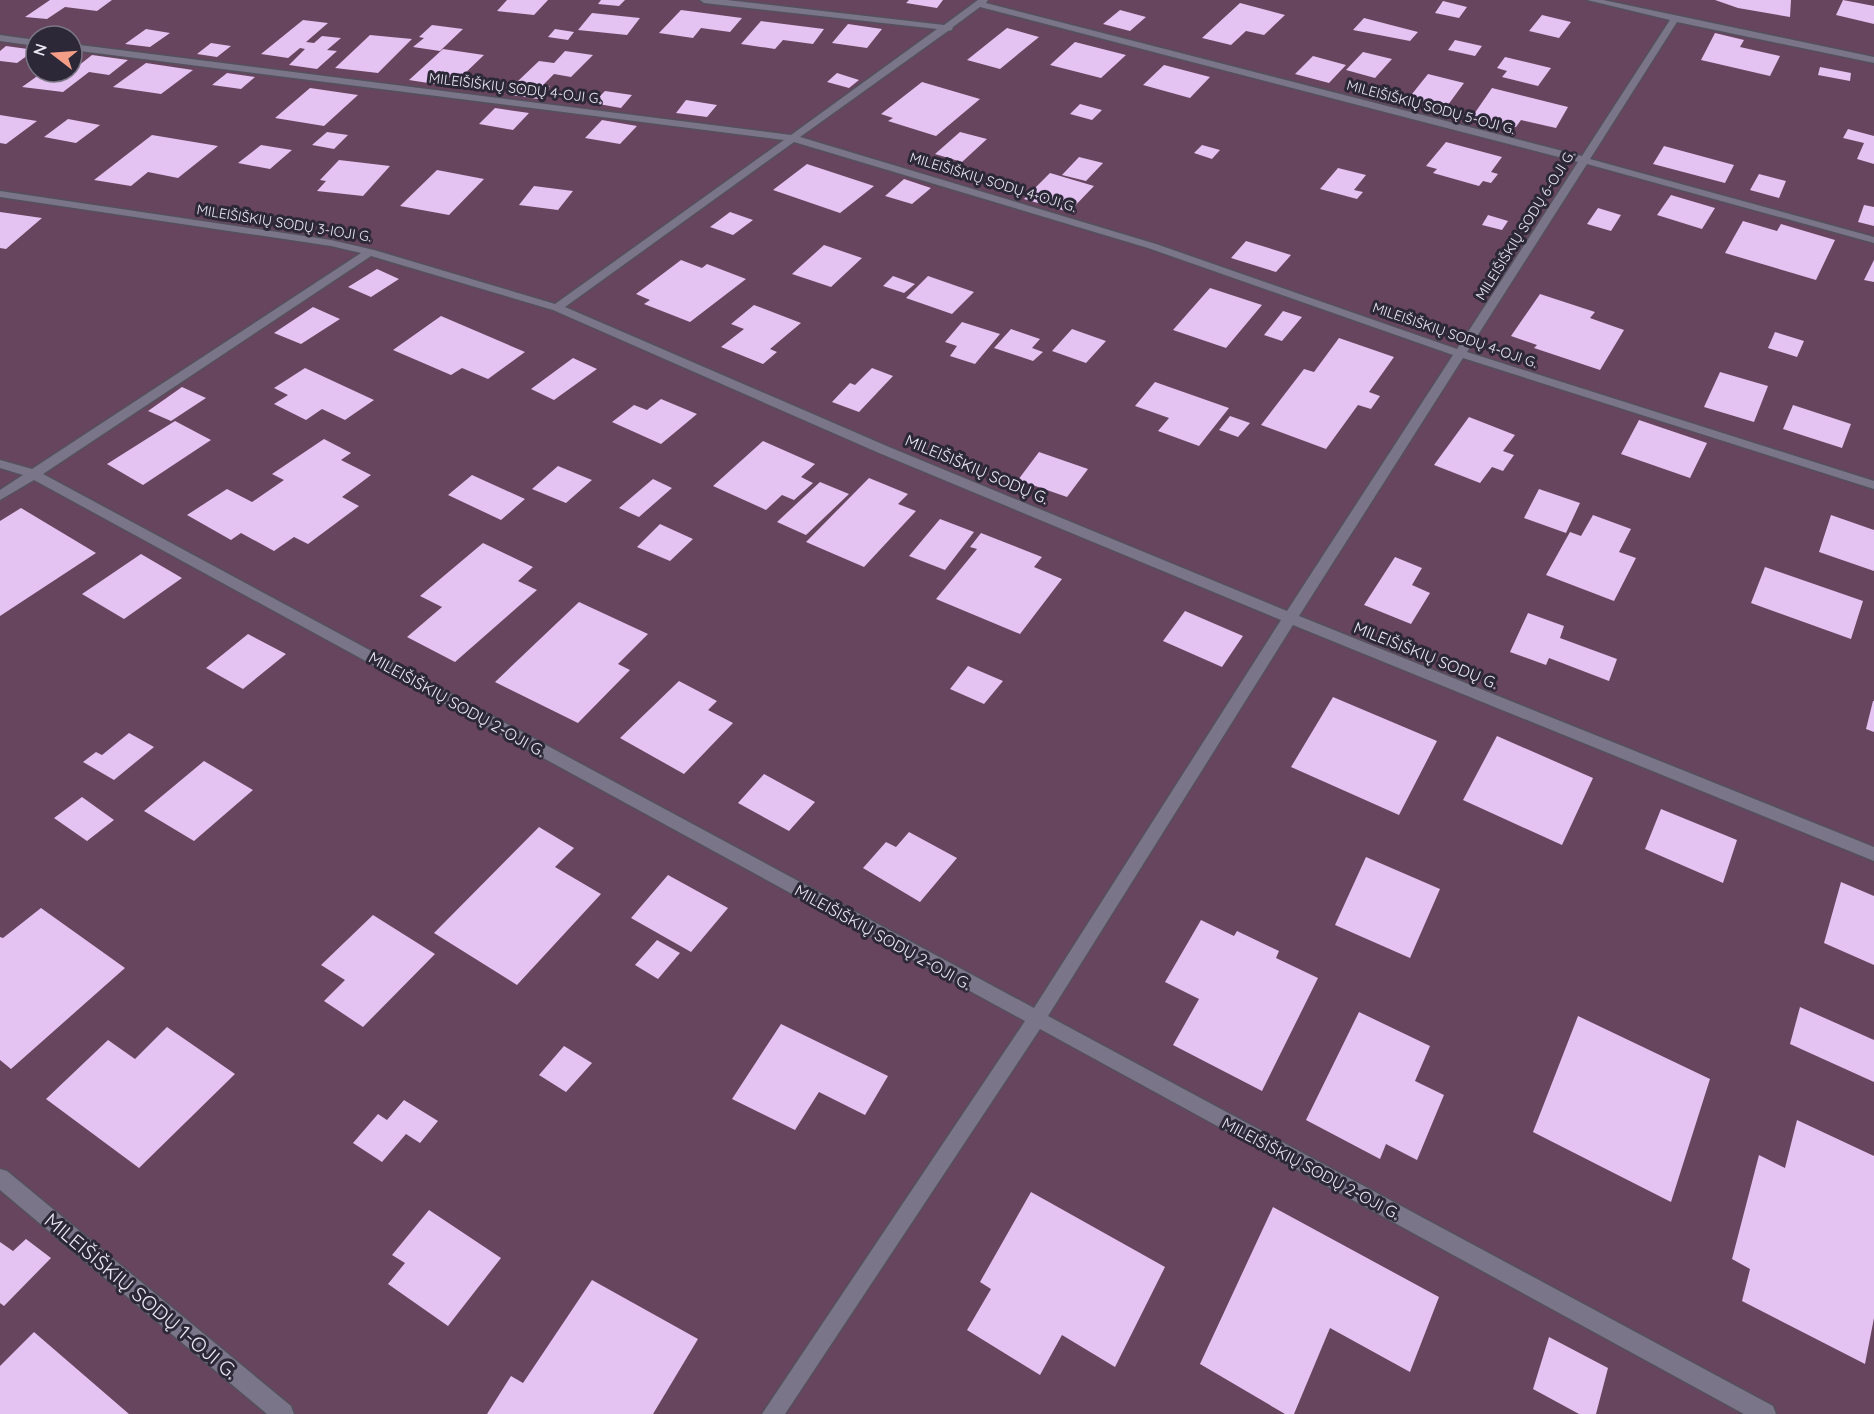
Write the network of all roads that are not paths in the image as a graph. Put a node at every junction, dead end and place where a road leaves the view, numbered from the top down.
1 (704, 0) edge
2 (1591, 0) edge
3 (982, 2) edge
4 (1675, 19) junction
5 (949, 28) junction
6 (0, 38) edge
7 (24, 41) edge
8 (84, 49) edge
9 (1874, 60) edge
10 (792, 138) junction
11 (1584, 160) junction
12 (0, 194) edge
13 (1874, 240) edge
14 (370, 252) junction
15 (557, 308) junction
16 (1461, 354) junction
17 (0, 464) edge
18 (34, 474) junction
19 (1874, 485) edge
20 (0, 496) edge
21 (1290, 618) junction
22 (1874, 854) edge
23 (1036, 1020) junction
24 (0, 1178) edge
25 (283, 1414) edge
26 (773, 1414) edge
27 (1765, 1414) edge

1 - 5 street
2 - 4 street
3 - 5 street
3 - 11 street, MILEIŠIŠKIŲ SODŲ 5-OJI G.
4 - 9 street
4 - 11 street, MILEIŠIŠKIŲ SODŲ 6-OJI G.
5 - 10 street
6 - 7 street
8 - 10 street, MILEIŠIŠKIŲ SODŲ 4-OJI G.
10 - 15 street
10 - 16 street, MILEIŠIŠKIŲ SODŲ 4-OJI G.
11 - 13 street, MILEIŠIŠKIŲ SODŲ 5-OJI G.
11 - 16 street, MILEIŠIŠKIŲ SODŲ 6-OJI G.
12 - 14 street, MILEIŠIŠKIŲ SODŲ 3-IOJI G.
14 - 15 street, MILEIŠIŠKIŲ SODŲ 3-IOJI G.
14 - 18 street
15 - 21 street, MILEIŠIŠKIŲ SODŲ G.
16 - 19 street, MILEIŠIŠKIŲ SODŲ 4-OJI G.
16 - 21 street, MILEIŠIŠKIŲ SODŲ 6-OJI G.
17 - 18 street, MILEIŠIŠKIŲ SODŲ 2-OJI G.
18 - 20 street
18 - 23 street, MILEIŠIŠKIŲ SODŲ 2-OJI G.
21 - 22 street, MILEIŠIŠKIŲ SODŲ G.
21 - 23 street, MILEIŠIŠKIŲ SODŲ 6-OJI G.
23 - 26 street, MILEIŠIŠKIŲ SODŲ 6-OJI G.
23 - 27 street, MILEIŠIŠKIŲ SODŲ 2-OJI G.
24 - 25 street, MILEIŠIŠKIŲ SODŲ 1-OJI G.

